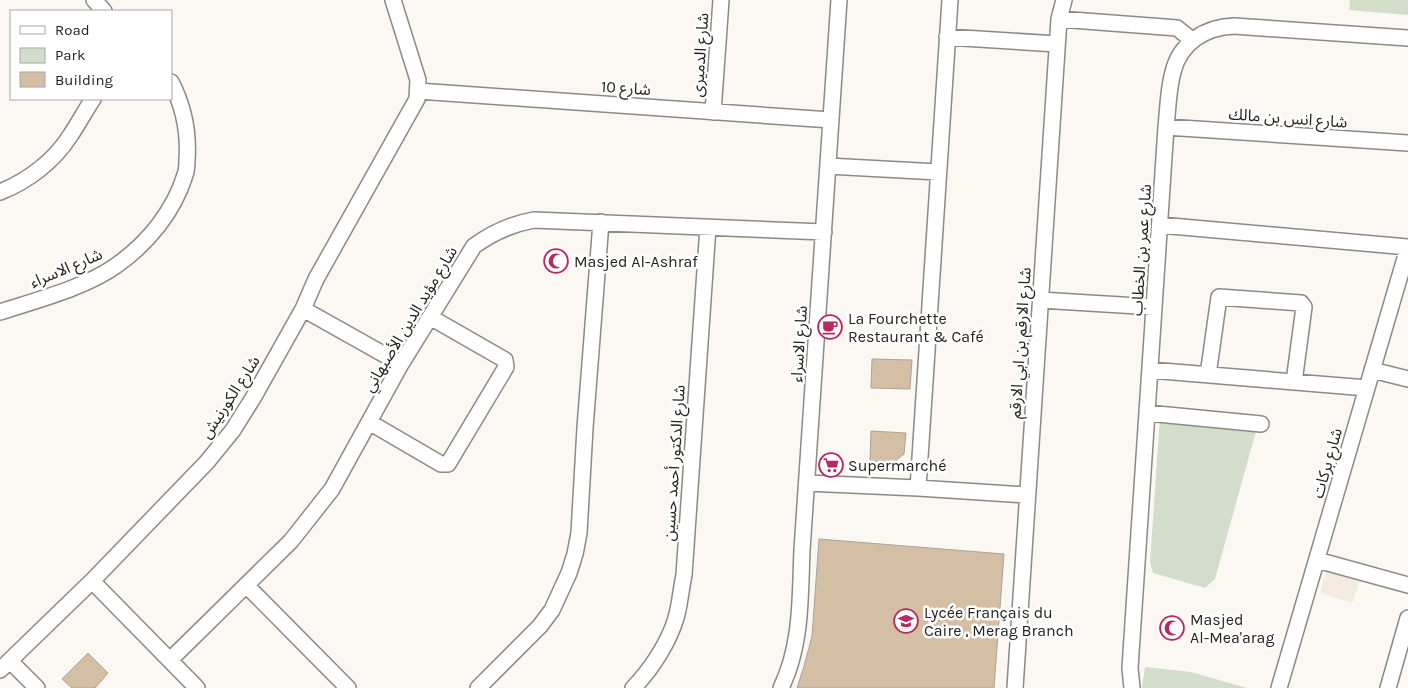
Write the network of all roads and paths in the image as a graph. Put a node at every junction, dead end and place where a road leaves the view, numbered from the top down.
1 (94, 0) edge
2 (394, 0) edge
3 (721, 0) edge
4 (839, 0) edge
5 (950, 0) edge
6 (1064, 0) edge
7 (103, 10) edge
8 (1059, 19) junction
9 (947, 37) junction
10 (1408, 38) edge
11 (1192, 40) junction
12 (1057, 44) junction
13 (172, 84) edge
14 (418, 91) junction
15 (92, 100) edge
16 (713, 112) junction
17 (831, 120) junction
18 (1166, 127) junction
19 (1408, 143) edge
20 (828, 166) junction
21 (938, 172) junction
22 (0, 192) edge
23 (601, 222) junction
24 (1160, 226) junction
25 (708, 227) junction
26 (824, 232) junction
27 (1408, 247) edge
28 (1040, 300) junction
29 (1154, 307) junction
30 (303, 309) junction
31 (0, 312) edge
32 (430, 317) junction
33 (401, 364) junction
34 (1150, 370) junction
35 (1372, 370) junction
36 (1208, 375) junction
37 (1408, 379) edge
38 (1294, 382) junction
39 (1367, 388) junction
40 (1147, 413) junction
41 (369, 422) junction
42 (1262, 424) dead end
43 (807, 483) junction
44 (918, 488) junction
45 (1027, 495) junction
46 (1317, 560) junction
47 (92, 581) junction
48 (1408, 585) edge
49 (246, 586) junction
50 (1408, 618) edge
51 (170, 660) junction
52 (5, 666) edge
53 (38, 688) edge
54 (197, 688) edge
55 (348, 688) edge
56 (478, 688) edge
57 (633, 688) edge
58 (781, 688) edge
59 (1015, 688) edge
60 (1132, 688) edge
61 (1279, 688) edge
62 (1388, 688) edge

1 - 7 street
2 - 14 street
3 - 16 street, شارع الدميرى
4 - 17 street, شارع الاسراء
5 - 9 street
6 - 8 street, شارع الارقم بن ابي الارقم
8 - 11 street
8 - 12 street, شارع الارقم بن ابي الارقم
9 - 12 street
9 - 21 street
10 - 11 street, شارع عمر بن الخطاب
11 - 18 street, شارع عمر بن الخطاب
12 - 28 street, شارع الارقم بن ابي الارقم
13 - 31 street, شارع الاسراء
14 - 16 street, شارع 10
14 - 30 street, شارع الكورنيش
15 - 22 street
16 - 17 street, شارع 10
17 - 20 street, شارع الاسراء
18 - 19 street, شارع انس بن مالك
18 - 24 street, شارع عمر بن الخطاب
20 - 21 street
20 - 26 street, شارع الاسراء
21 - 44 street
23 - 25 street, شارع مؤيد الدين الأصبهاني
23 - 32 street, شارع مؤيد الدين الأصبهاني
23 - 56 street
24 - 27 street
24 - 29 street, شارع عمر بن الخطاب
25 - 26 street, شارع مؤيد الدين الأصبهاني
25 - 57 street, شارع الدكتور أحمد حسين
26 - 43 street, شارع الاسراء
27 - 35 street, شارع بركات
28 - 29 street
28 - 45 street, شارع الارقم بن ابي الارقم
29 - 34 street, شارع عمر بن الخطاب
30 - 33 street
30 - 47 street, شارع الكورنيش
32 - 33 street, شارع مؤيد الدين الأصبهاني
32 - 41 street
33 - 41 street, شارع مؤيد الدين الأصبهاني
34 - 36 street
34 - 40 street, شارع عمر بن الخطاب
35 - 37 street
35 - 39 street, شارع بركات
36 - 38 street
36 - 38 street
38 - 39 street
39 - 46 street, شارع بركات
40 - 42 street
40 - 60 street, شارع عمر بن الخطاب
41 - 49 street, شارع مؤيد الدين الأصبهاني
43 - 44 street
43 - 58 street, شارع الاسراء
44 - 45 street
45 - 59 street, شارع الارقم بن ابي الارقم
46 - 48 street
46 - 61 street, شارع بركات
47 - 51 street
47 - 52 street, شارع الكورنيش
49 - 51 street, شارع مؤيد الدين الأصبهاني
49 - 55 street
50 - 62 street
51 - 54 street
52 - 53 street

